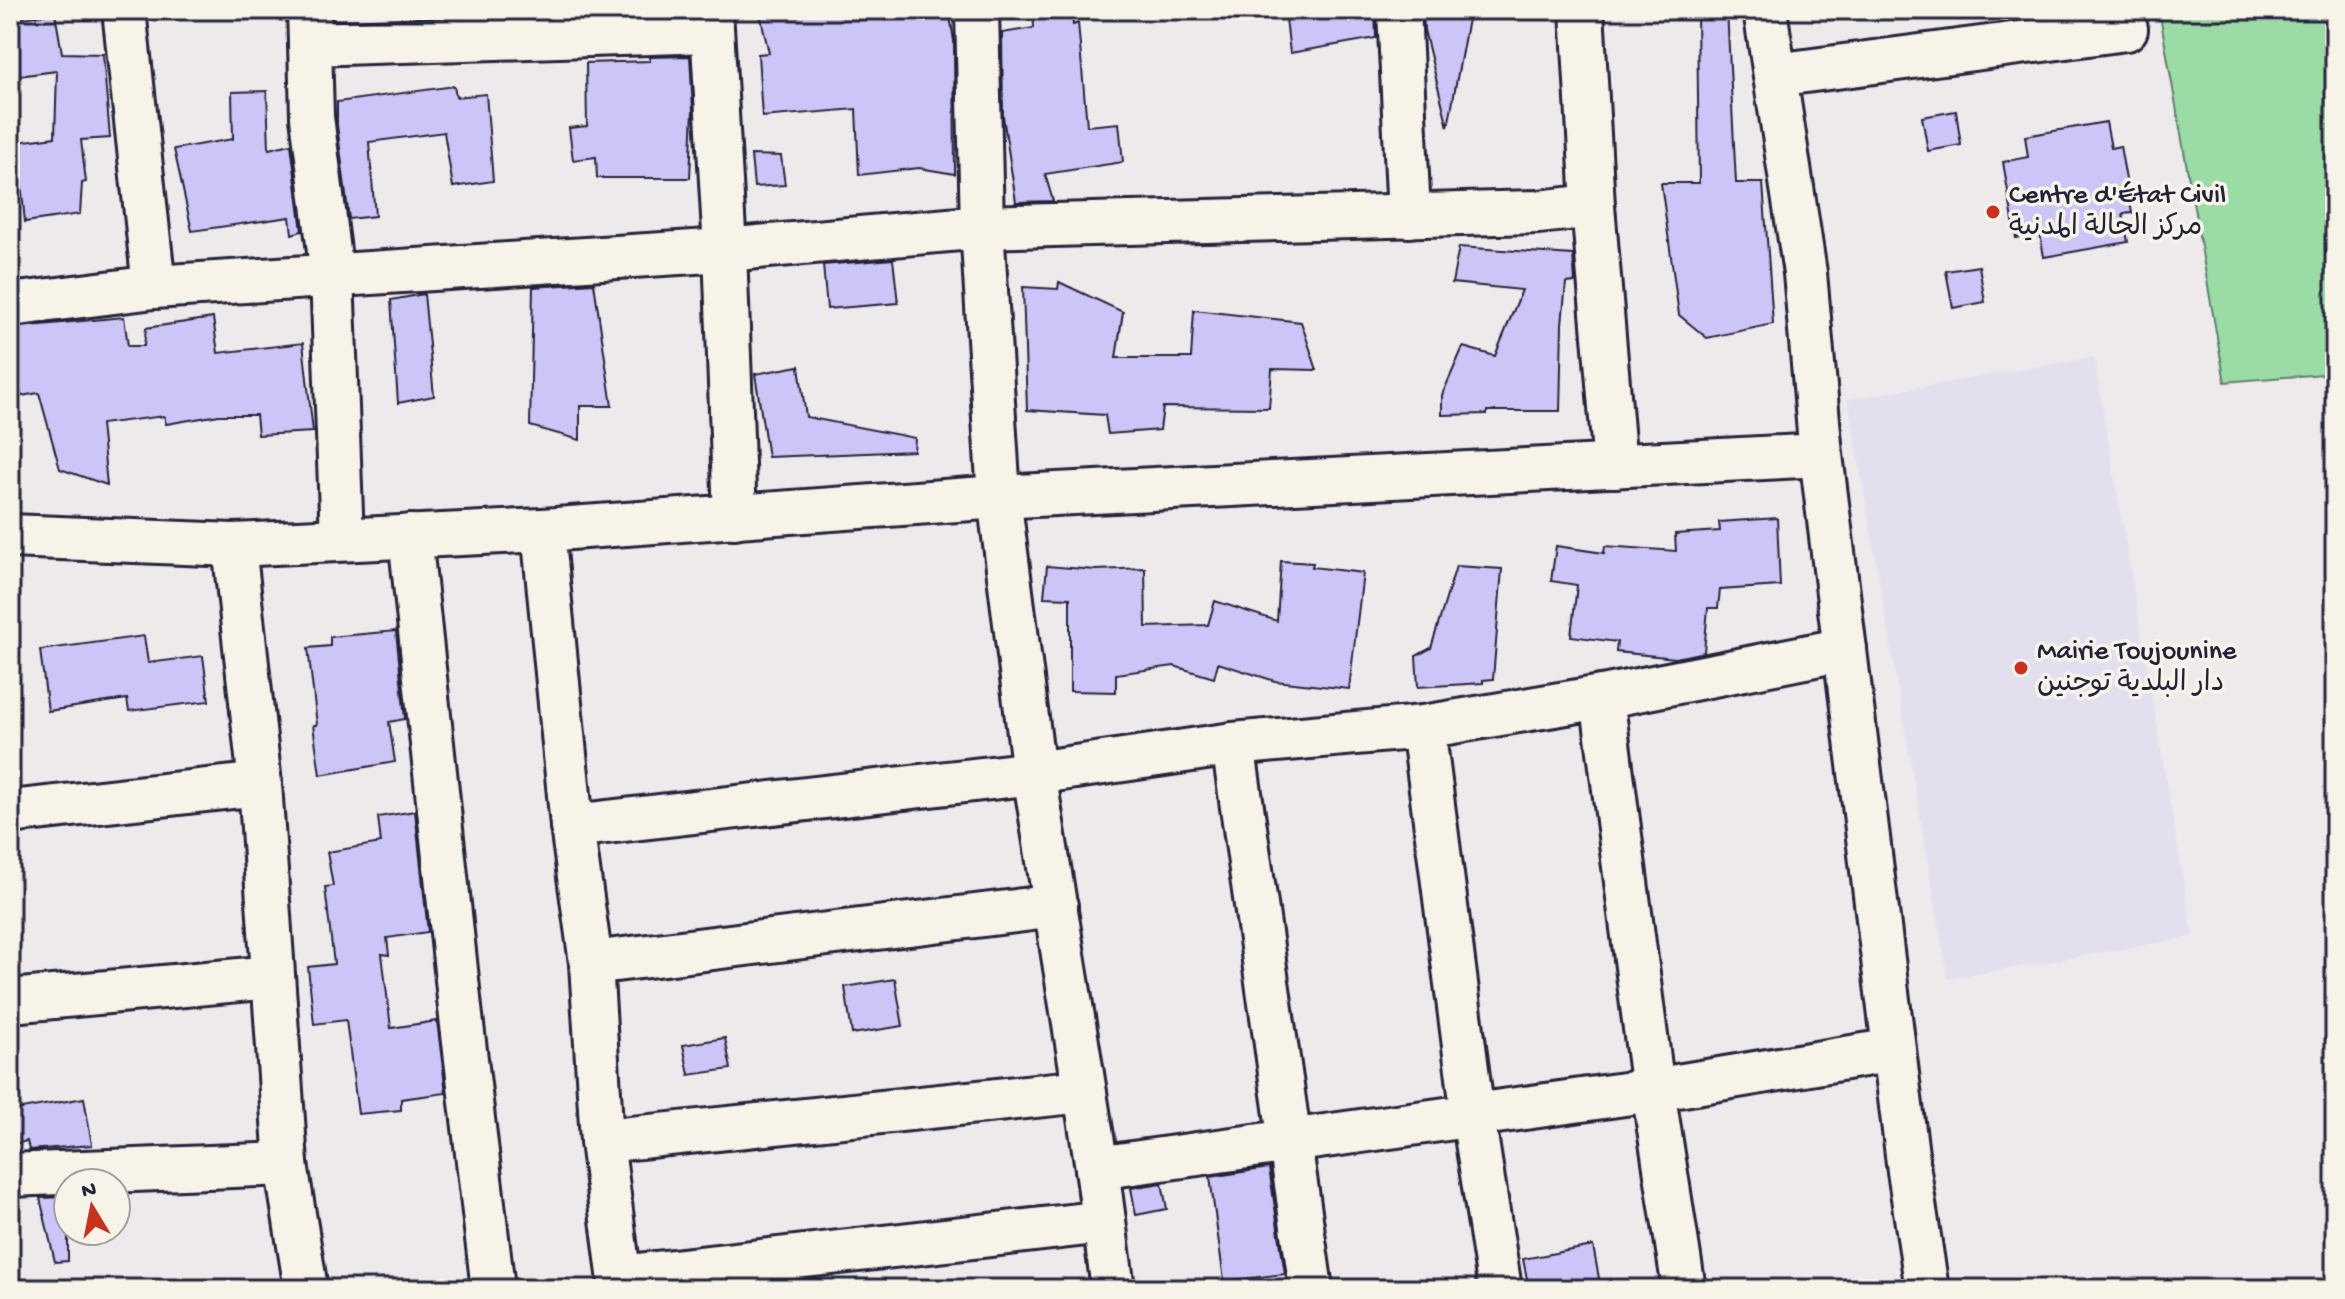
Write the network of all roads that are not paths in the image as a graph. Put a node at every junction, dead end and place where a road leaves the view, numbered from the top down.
1 (124, 10) edge
2 (977, 10) edge
3 (1399, 10) edge
4 (1582, 10) edge
5 (1765, 10) edge
6 (711, 20) edge
7 (310, 27) edge
8 (2126, 29) dead end
9 (1775, 75) junction
10 (1593, 206) junction
11 (1409, 216) junction
12 (982, 227) junction
13 (725, 250) junction
14 (332, 275) junction
15 (154, 287) junction
16 (10, 305) edge
17 (1821, 455) junction
18 (1615, 466) junction
19 (999, 497) junction
20 (735, 517) junction
21 (12, 527) edge
22 (543, 530) junction
23 (410, 536) junction
24 (342, 539) junction
25 (234, 545) junction
26 (1845, 649) junction
27 (1602, 697) junction
28 (1423, 727) junction
29 (1233, 744) junction
30 (1034, 773) junction
31 (260, 784) junction
32 (10, 812) edge
33 (572, 826) junction
34 (1056, 906) junction
35 (591, 963) junction
36 (271, 977) junction
37 (10, 1001) edge
38 (1894, 1050) junction
39 (1653, 1090) junction
40 (1084, 1091) junction
41 (1473, 1116) junction
42 (602, 1141) junction
43 (1289, 1141) junction
44 (286, 1164) junction
45 (1097, 1168) junction
46 (10, 1175) edge
47 (1104, 1222) junction
48 (621, 1283) edge
49 (306, 1289) edge
50 (493, 1289) edge
51 (1113, 1289) edge
52 (1311, 1289) edge
53 (1500, 1289) edge
54 (1684, 1289) edge
55 (1927, 1289) edge

1 - 15 street
2 - 12 street
3 - 11 street
4 - 10 street
5 - 9 street
6 - 7 street
6 - 13 street
7 - 14 street
8 - 9 street
9 - 17 street
10 - 11 street
10 - 18 street
11 - 12 street
12 - 13 street
12 - 19 street
13 - 14 street
13 - 20 street
14 - 15 street
14 - 24 street
15 - 16 street
17 - 18 street
17 - 26 street
18 - 19 street
19 - 20 street
19 - 30 street
20 - 22 street
21 - 25 street
22 - 23 street
22 - 33 street
23 - 24 street
23 - 50 street
24 - 25 street
25 - 31 street
26 - 27 street
26 - 38 street
27 - 28 street
27 - 39 street
28 - 29 street
28 - 41 street
29 - 30 street
29 - 43 street
30 - 33 street
30 - 34 street
31 - 32 street
31 - 36 street
33 - 35 street
34 - 35 street
34 - 40 street
35 - 42 street
36 - 37 street
36 - 44 street
38 - 39 street
38 - 55 street
39 - 41 street
39 - 54 street
40 - 42 street
40 - 45 street
41 - 43 street
41 - 53 street
42 - 48 street
43 - 45 street
43 - 52 street
44 - 46 street
44 - 49 street
45 - 47 street
47 - 48 street
47 - 51 street

